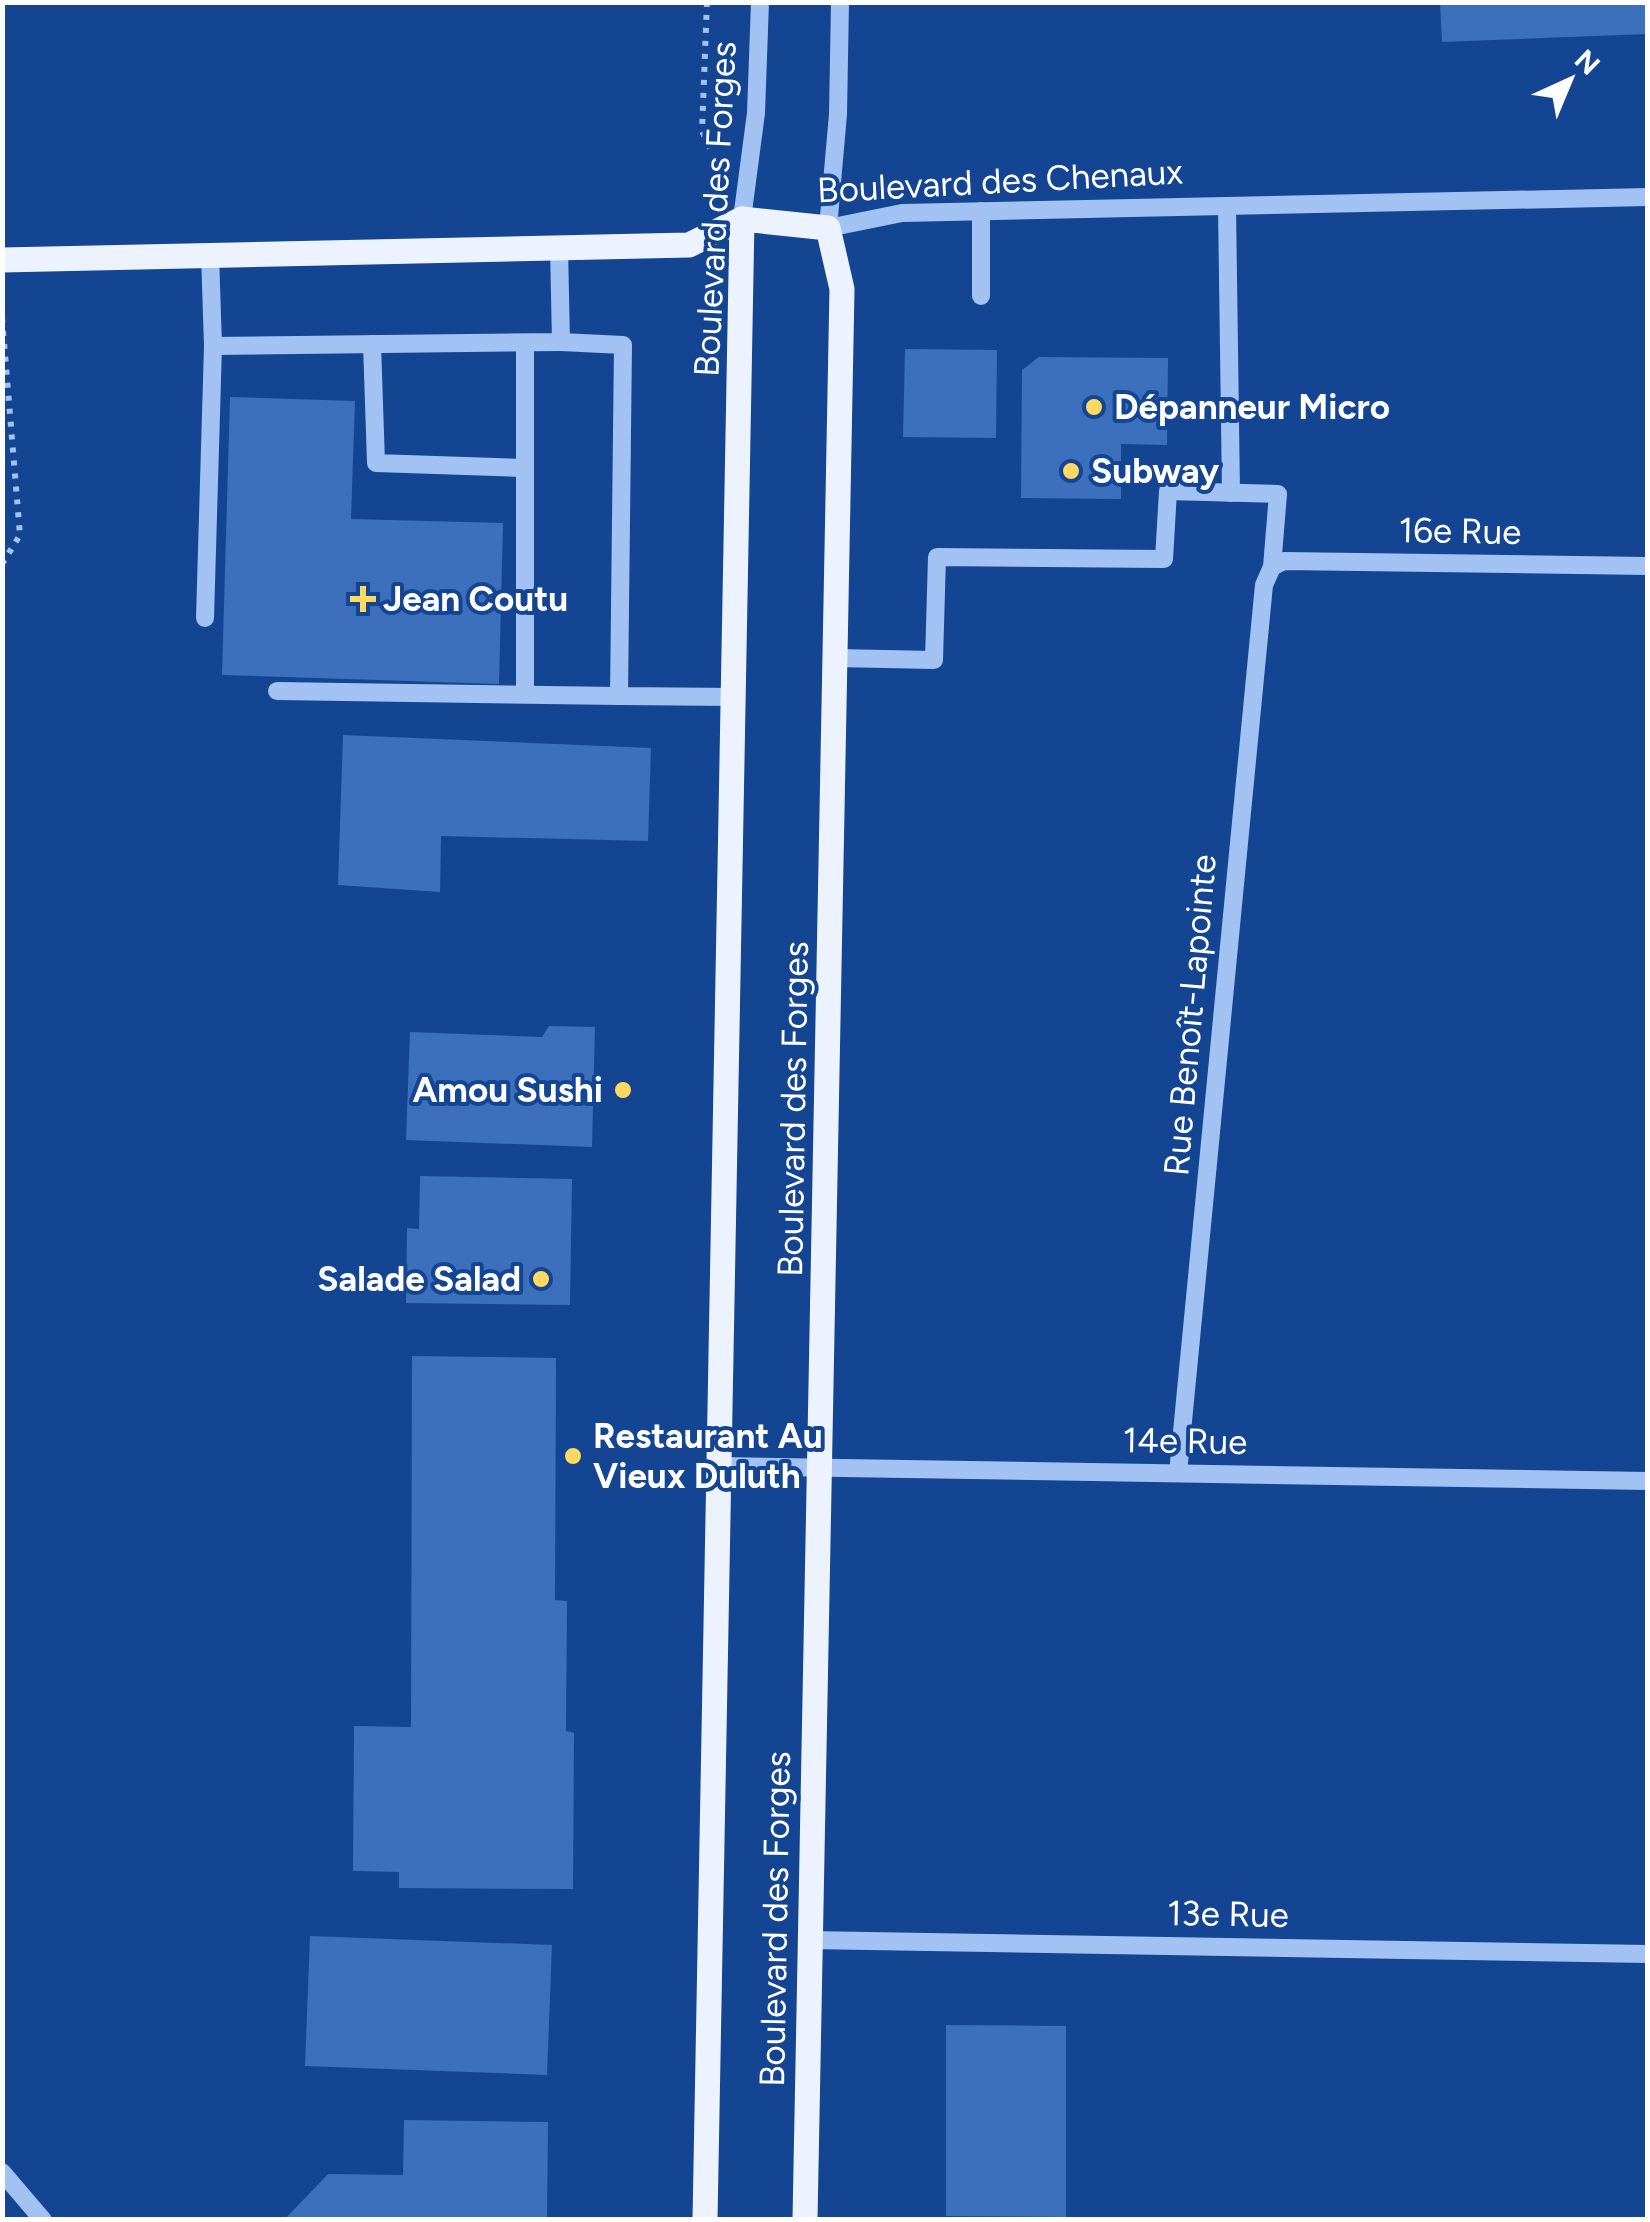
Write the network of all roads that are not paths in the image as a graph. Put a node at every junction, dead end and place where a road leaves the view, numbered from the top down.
1 (760, 2) edge
2 (840, 2) edge
3 (1648, 197) edge
4 (1227, 206) junction
5 (981, 211) junction
6 (742, 218) junction
7 (828, 228) junction
8 (560, 248) junction
9 (210, 254) junction
10 (2, 260) edge
11 (980, 296) dead end
12 (525, 342) junction
13 (561, 342) junction
14 (372, 344) junction
15 (213, 346) junction
16 (525, 468) junction
17 (1231, 493) junction
18 (1272, 566) junction
19 (1648, 566) edge
20 (205, 618) dead end
21 (836, 658) junction
22 (277, 691) dead end
23 (525, 694) junction
24 (619, 696) junction
25 (736, 696) junction
26 (722, 1466) junction
27 (821, 1467) junction
28 (1178, 1473) junction
29 (1648, 1481) edge
30 (808, 1940) junction
31 (1648, 1954) edge
32 (2, 2172) edge
33 (43, 2220) edge
34 (705, 2220) edge
35 (805, 2220) edge

1 - 6 street, Boulevard des Forges
2 - 7 street, Boulevard des Forges
3 - 4 street, Boulevard des Chenaux
4 - 5 street, Boulevard des Chenaux
4 - 17 street
5 - 7 street, Boulevard des Chenaux
5 - 11 street
6 - 7 main road, Boulevard des Chenaux
6 - 8 main road
6 - 25 main road, Boulevard des Forges
7 - 21 main road, Boulevard des Forges
8 - 9 main road
8 - 13 street
9 - 10 main road
9 - 15 street
12 - 13 street
12 - 14 street
12 - 16 street
13 - 24 street
14 - 15 street
14 - 16 street
15 - 20 street
16 - 23 street
17 - 18 street, Rue Benoît-Lapointe
17 - 21 street
18 - 19 street, 16e Rue
18 - 28 street, Rue Benoît-Lapointe
21 - 27 main road, Boulevard des Forges
22 - 23 street
23 - 24 street
24 - 25 street
25 - 26 main road, Boulevard des Forges
26 - 27 street, 14e Rue
26 - 34 main road, Boulevard des Forges
27 - 28 street, 14e Rue
27 - 30 main road, Boulevard des Forges
28 - 29 street, 14e Rue
30 - 31 street, 13e Rue
30 - 35 main road, Boulevard des Forges
32 - 33 street

